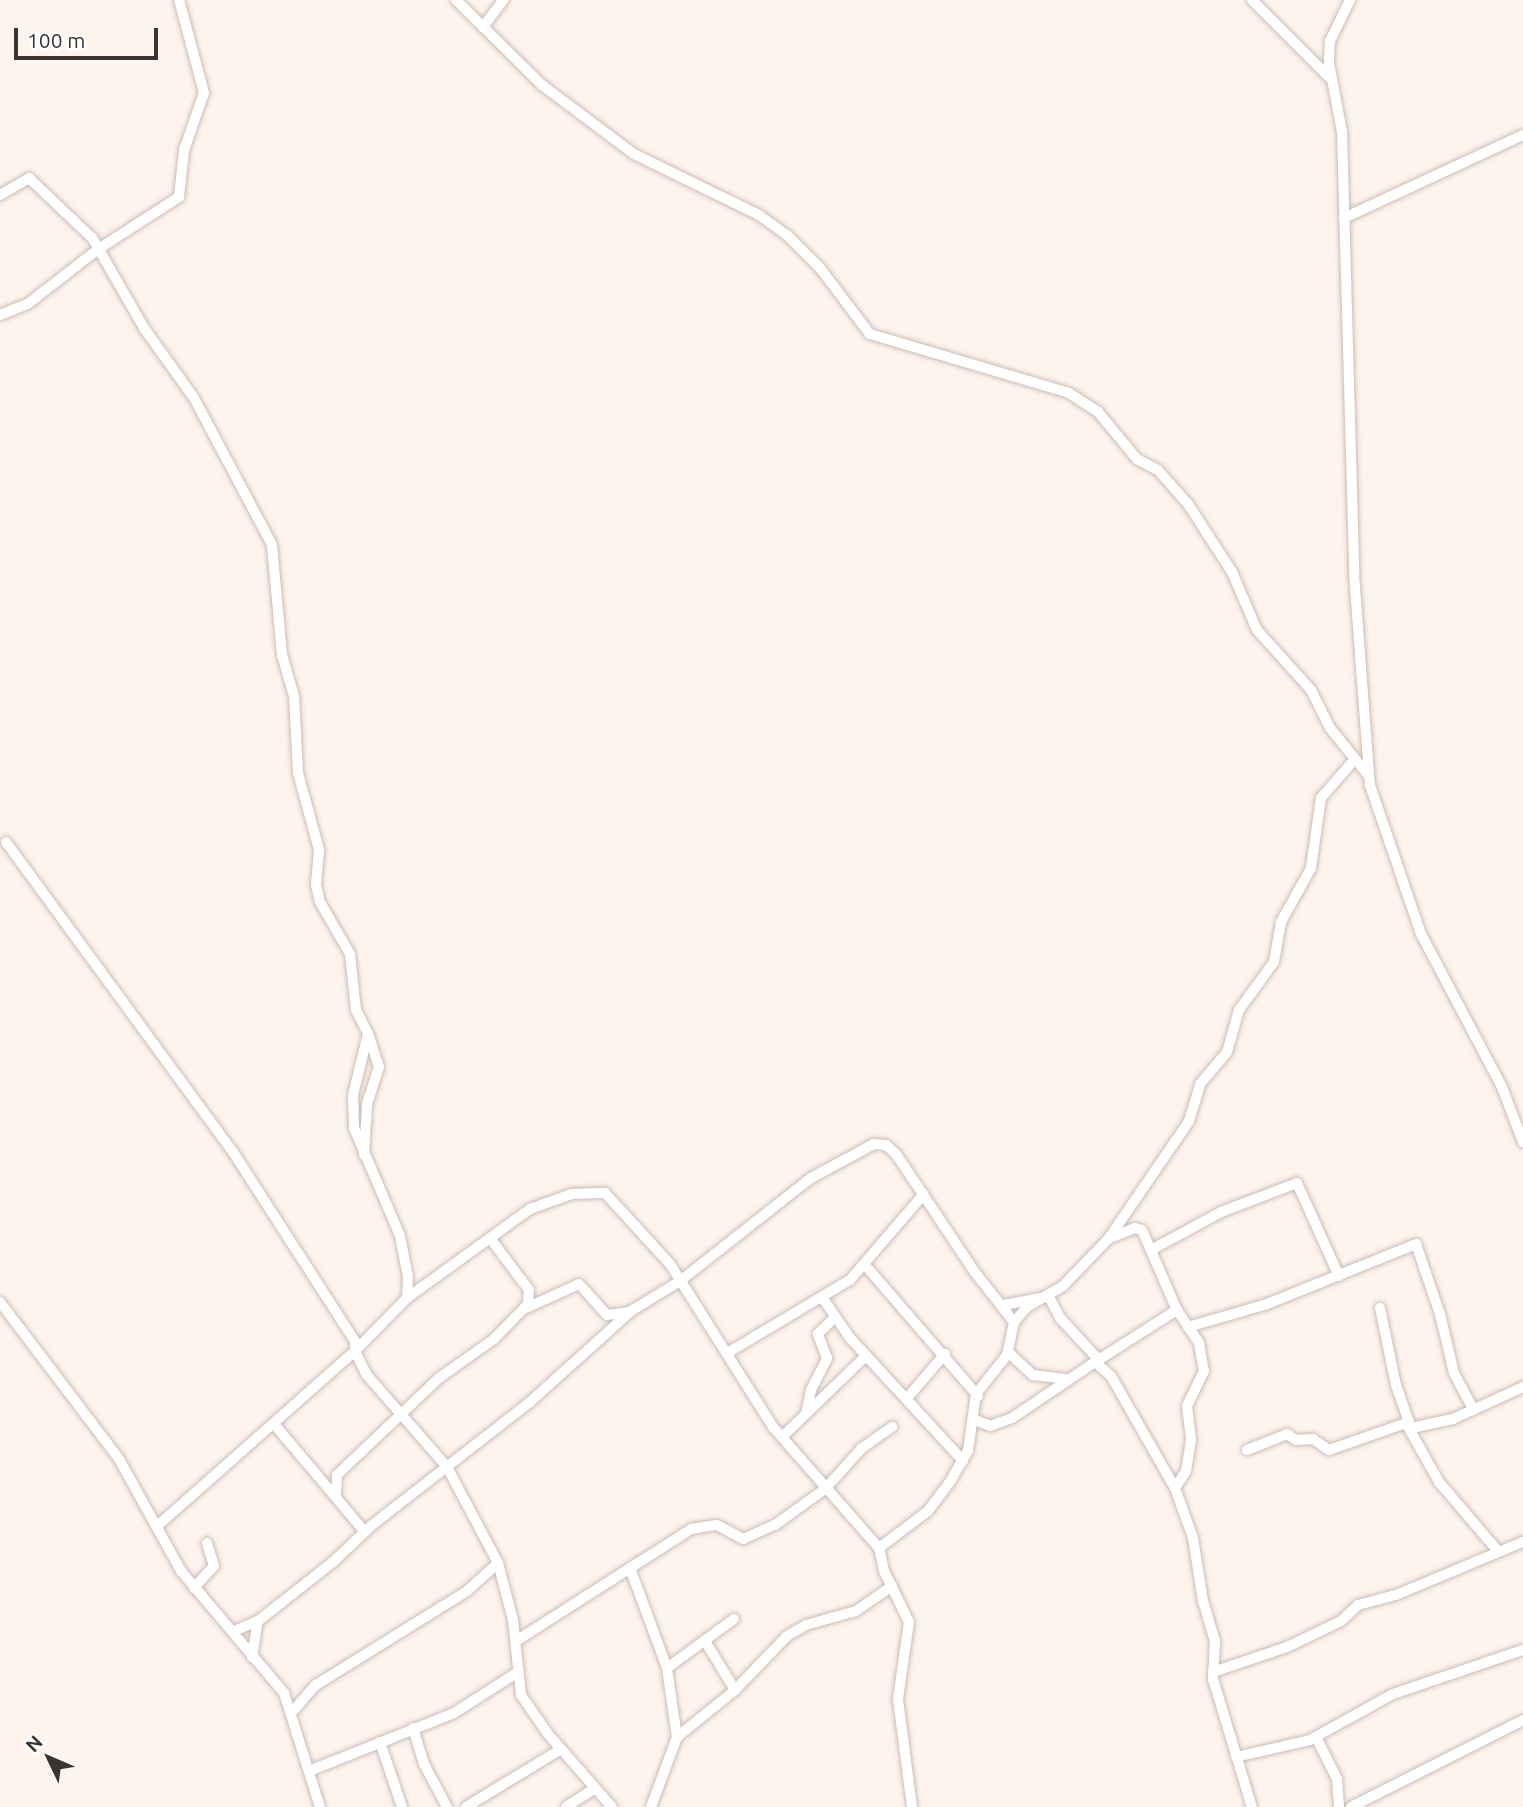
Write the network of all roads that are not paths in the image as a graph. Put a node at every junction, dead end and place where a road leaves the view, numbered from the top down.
1 (179, 0) edge
2 (456, 0) edge
3 (503, 0) edge
4 (1252, 0) edge
5 (1350, 0) edge
6 (483, 27) junction
7 (1331, 79) junction
8 (1523, 135) edge
9 (0, 195) edge
10 (1344, 218) junction
11 (97, 250) junction
12 (0, 315) edge
13 (1354, 760) junction
14 (1369, 776) junction
15 (6, 842) dead end
16 (368, 1034) junction
17 (1523, 1142) edge
18 (364, 1155) junction
19 (925, 1194) junction
20 (490, 1238) junction
21 (1109, 1238) junction
22 (1151, 1250) junction
23 (865, 1265) junction
24 (1339, 1276) junction
25 (680, 1280) junction
26 (1045, 1296) junction
27 (407, 1298) junction
28 (824, 1300) junction
29 (0, 1302) edge
30 (1004, 1305) junction
31 (1380, 1308) dead end
32 (524, 1309) junction
33 (1178, 1310) junction
34 (631, 1311) junction
35 (835, 1317) junction
36 (1014, 1322) junction
37 (1188, 1327) junction
38 (355, 1351) junction
39 (729, 1352) junction
40 (1008, 1352) junction
41 (945, 1354) junction
42 (866, 1356) junction
43 (1097, 1361) junction
44 (1067, 1379) junction
45 (1523, 1387) edge
46 (978, 1396) junction
47 (908, 1397) junction
48 (1473, 1409) junction
49 (403, 1413) junction
50 (806, 1414) junction
51 (974, 1419) junction
52 (274, 1424) junction
53 (892, 1427) dead end
54 (1416, 1430) junction
55 (782, 1437) junction
56 (1247, 1450) dead end
57 (962, 1461) junction
58 (447, 1467) junction
59 (1175, 1488) junction
60 (825, 1489) junction
61 (336, 1495) junction
62 (157, 1527) junction
63 (365, 1532) junction
64 (1523, 1542) edge
65 (207, 1543) dead end
66 (879, 1548) junction
67 (1497, 1550) junction
68 (498, 1563) junction
69 (630, 1568) junction
70 (892, 1586) junction
71 (194, 1588) junction
72 (734, 1619) dead end
73 (258, 1621) junction
74 (234, 1631) junction
75 (516, 1641) junction
76 (705, 1641) junction
77 (1523, 1650) edge
78 (252, 1657) junction
79 (667, 1668) junction
80 (518, 1672) junction
81 (1213, 1672) junction
82 (735, 1690) junction
83 (293, 1711) junction
84 (1523, 1720) edge
85 (413, 1728) junction
86 (677, 1737) junction
87 (1317, 1737) junction
88 (380, 1742) junction
89 (561, 1749) junction
90 (1236, 1757) junction
91 (309, 1771) junction
92 (594, 1789) junction
93 (320, 1807) edge
94 (402, 1807) edge
95 (447, 1807) edge
96 (466, 1807) edge
97 (566, 1807) edge
98 (612, 1807) edge
99 (651, 1807) edge
100 (912, 1807) edge
101 (1252, 1807) edge
102 (1339, 1807) edge
103 (1351, 1807) edge

1 - 11 street
2 - 6 street
3 - 6 street
4 - 7 street
5 - 7 street
6 - 13 street
7 - 10 street
8 - 10 street
9 - 11 street
10 - 14 street
11 - 12 street
11 - 16 street
13 - 14 street
13 - 21 street
14 - 17 street
15 - 38 street
16 - 18 street
16 - 18 street
18 - 27 street
19 - 23 street
19 - 25 street
19 - 30 street
20 - 25 street
20 - 27 street
20 - 32 street
21 - 22 street
21 - 26 street
22 - 24 street
22 - 33 street
23 - 28 street
23 - 41 street
24 - 37 street
24 - 48 street
25 - 34 street
25 - 39 street
26 - 30 street
26 - 36 street
26 - 43 street
27 - 38 street
28 - 35 street
28 - 39 street
29 - 62 street
30 - 36 street
31 - 54 street
32 - 34 street
32 - 49 street
33 - 37 street
33 - 43 street
34 - 58 street
35 - 42 street
35 - 50 street
36 - 40 street
37 - 59 street
38 - 49 street
38 - 52 street
39 - 55 street
40 - 44 street
40 - 46 street
41 - 46 street
41 - 47 street
42 - 47 street
42 - 50 street
43 - 44 street
43 - 59 street
44 - 51 street
45 - 48 street
46 - 51 street
47 - 57 street
48 - 54 street
49 - 58 street
49 - 61 street
50 - 55 street
51 - 57 street
52 - 61 street
52 - 62 street
53 - 60 street
54 - 56 street
54 - 67 street
55 - 60 street
57 - 66 street
58 - 63 street
58 - 68 street
59 - 81 street
60 - 66 street
60 - 69 street
61 - 63 street
62 - 71 street
63 - 73 street
64 - 67 street
65 - 71 street
66 - 70 street
67 - 81 street
68 - 75 street
68 - 83 street
69 - 75 street
69 - 79 street
70 - 82 street
70 - 100 street
71 - 74 street
72 - 76 street
73 - 74 street
73 - 78 street
74 - 78 street
75 - 80 street
76 - 79 street
76 - 82 street
77 - 87 street
78 - 83 street
79 - 86 street
80 - 85 street
80 - 89 street
81 - 90 street
82 - 86 street
83 - 91 street
84 - 103 street
85 - 88 street
85 - 95 street
86 - 99 street
87 - 90 street
87 - 102 street
88 - 91 street
88 - 94 street
89 - 92 street
89 - 96 street
90 - 101 street
91 - 93 street
92 - 97 street
92 - 98 street

